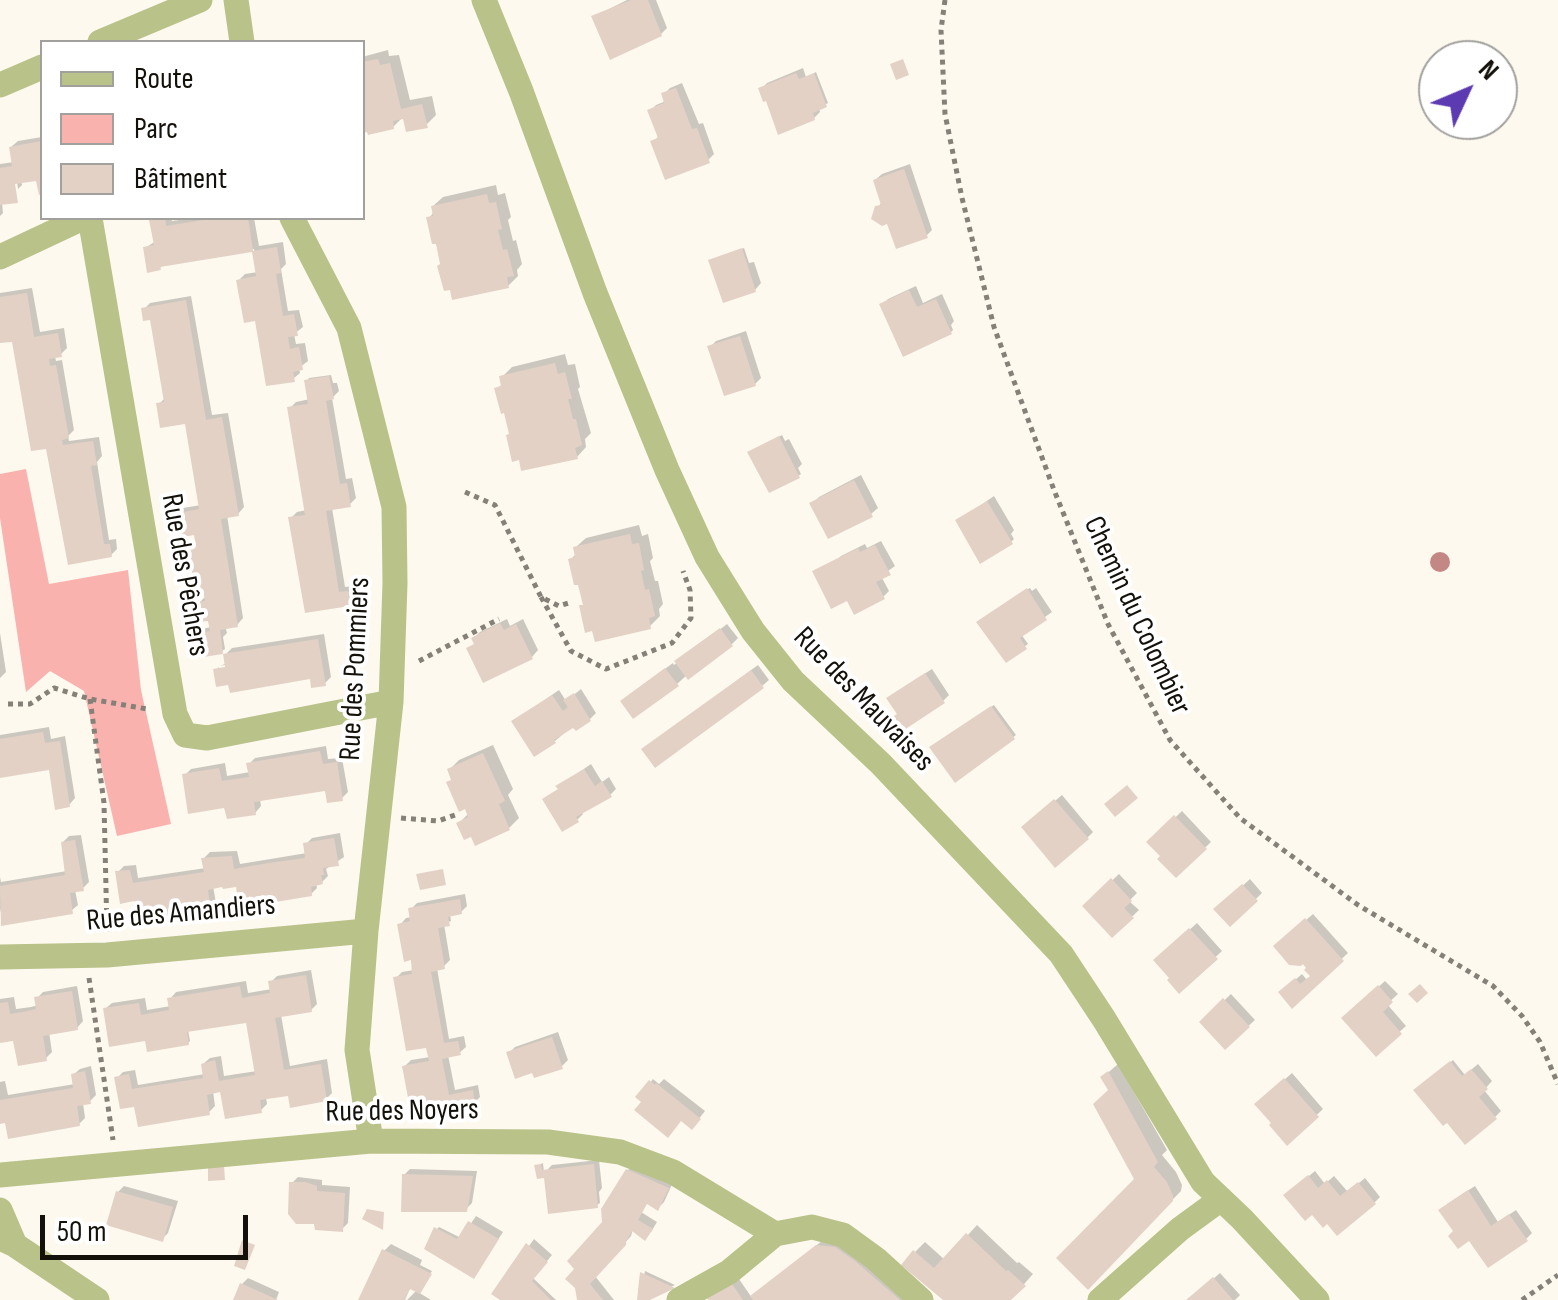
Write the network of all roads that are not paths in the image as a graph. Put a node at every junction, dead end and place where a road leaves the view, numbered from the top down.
1 (200, 0) edge
2 (236, 0) edge
3 (484, 0) edge
4 (105, 40) edge
5 (242, 40) edge
6 (40, 68) edge
7 (0, 85) edge
8 (83, 220) edge
9 (87, 220) edge
10 (293, 220) edge
11 (0, 257) edge
12 (391, 702) junction
13 (366, 931) junction
14 (0, 958) edge
15 (371, 1142) junction
16 (5, 1175) edge
17 (1221, 1199) junction
18 (0, 1208) edge
19 (775, 1234) junction
20 (7, 1242) edge
21 (97, 1300) edge
22 (678, 1300) edge
23 (921, 1300) edge
24 (1100, 1300) edge
25 (1316, 1300) edge

1 - 4 street
2 - 5 street
3 - 17 street, Rue des Mauvaises
6 - 7 street
8 - 11 street
9 - 12 street, Rue des Pêchers
10 - 12 street, Rue des Pommiers
12 - 13 street, Rue des Pommiers
13 - 14 street, Rue des Amandiers
13 - 15 street, Rue des Pommiers
15 - 16 street, Rue des Noyers
15 - 19 street, Rue des Noyers
16 - 18 street, Rue des Noyers
17 - 24 street
17 - 25 street, Rue des Mauvaises
18 - 20 street, Rue des Noyers
19 - 22 street
19 - 23 street
20 - 21 street

